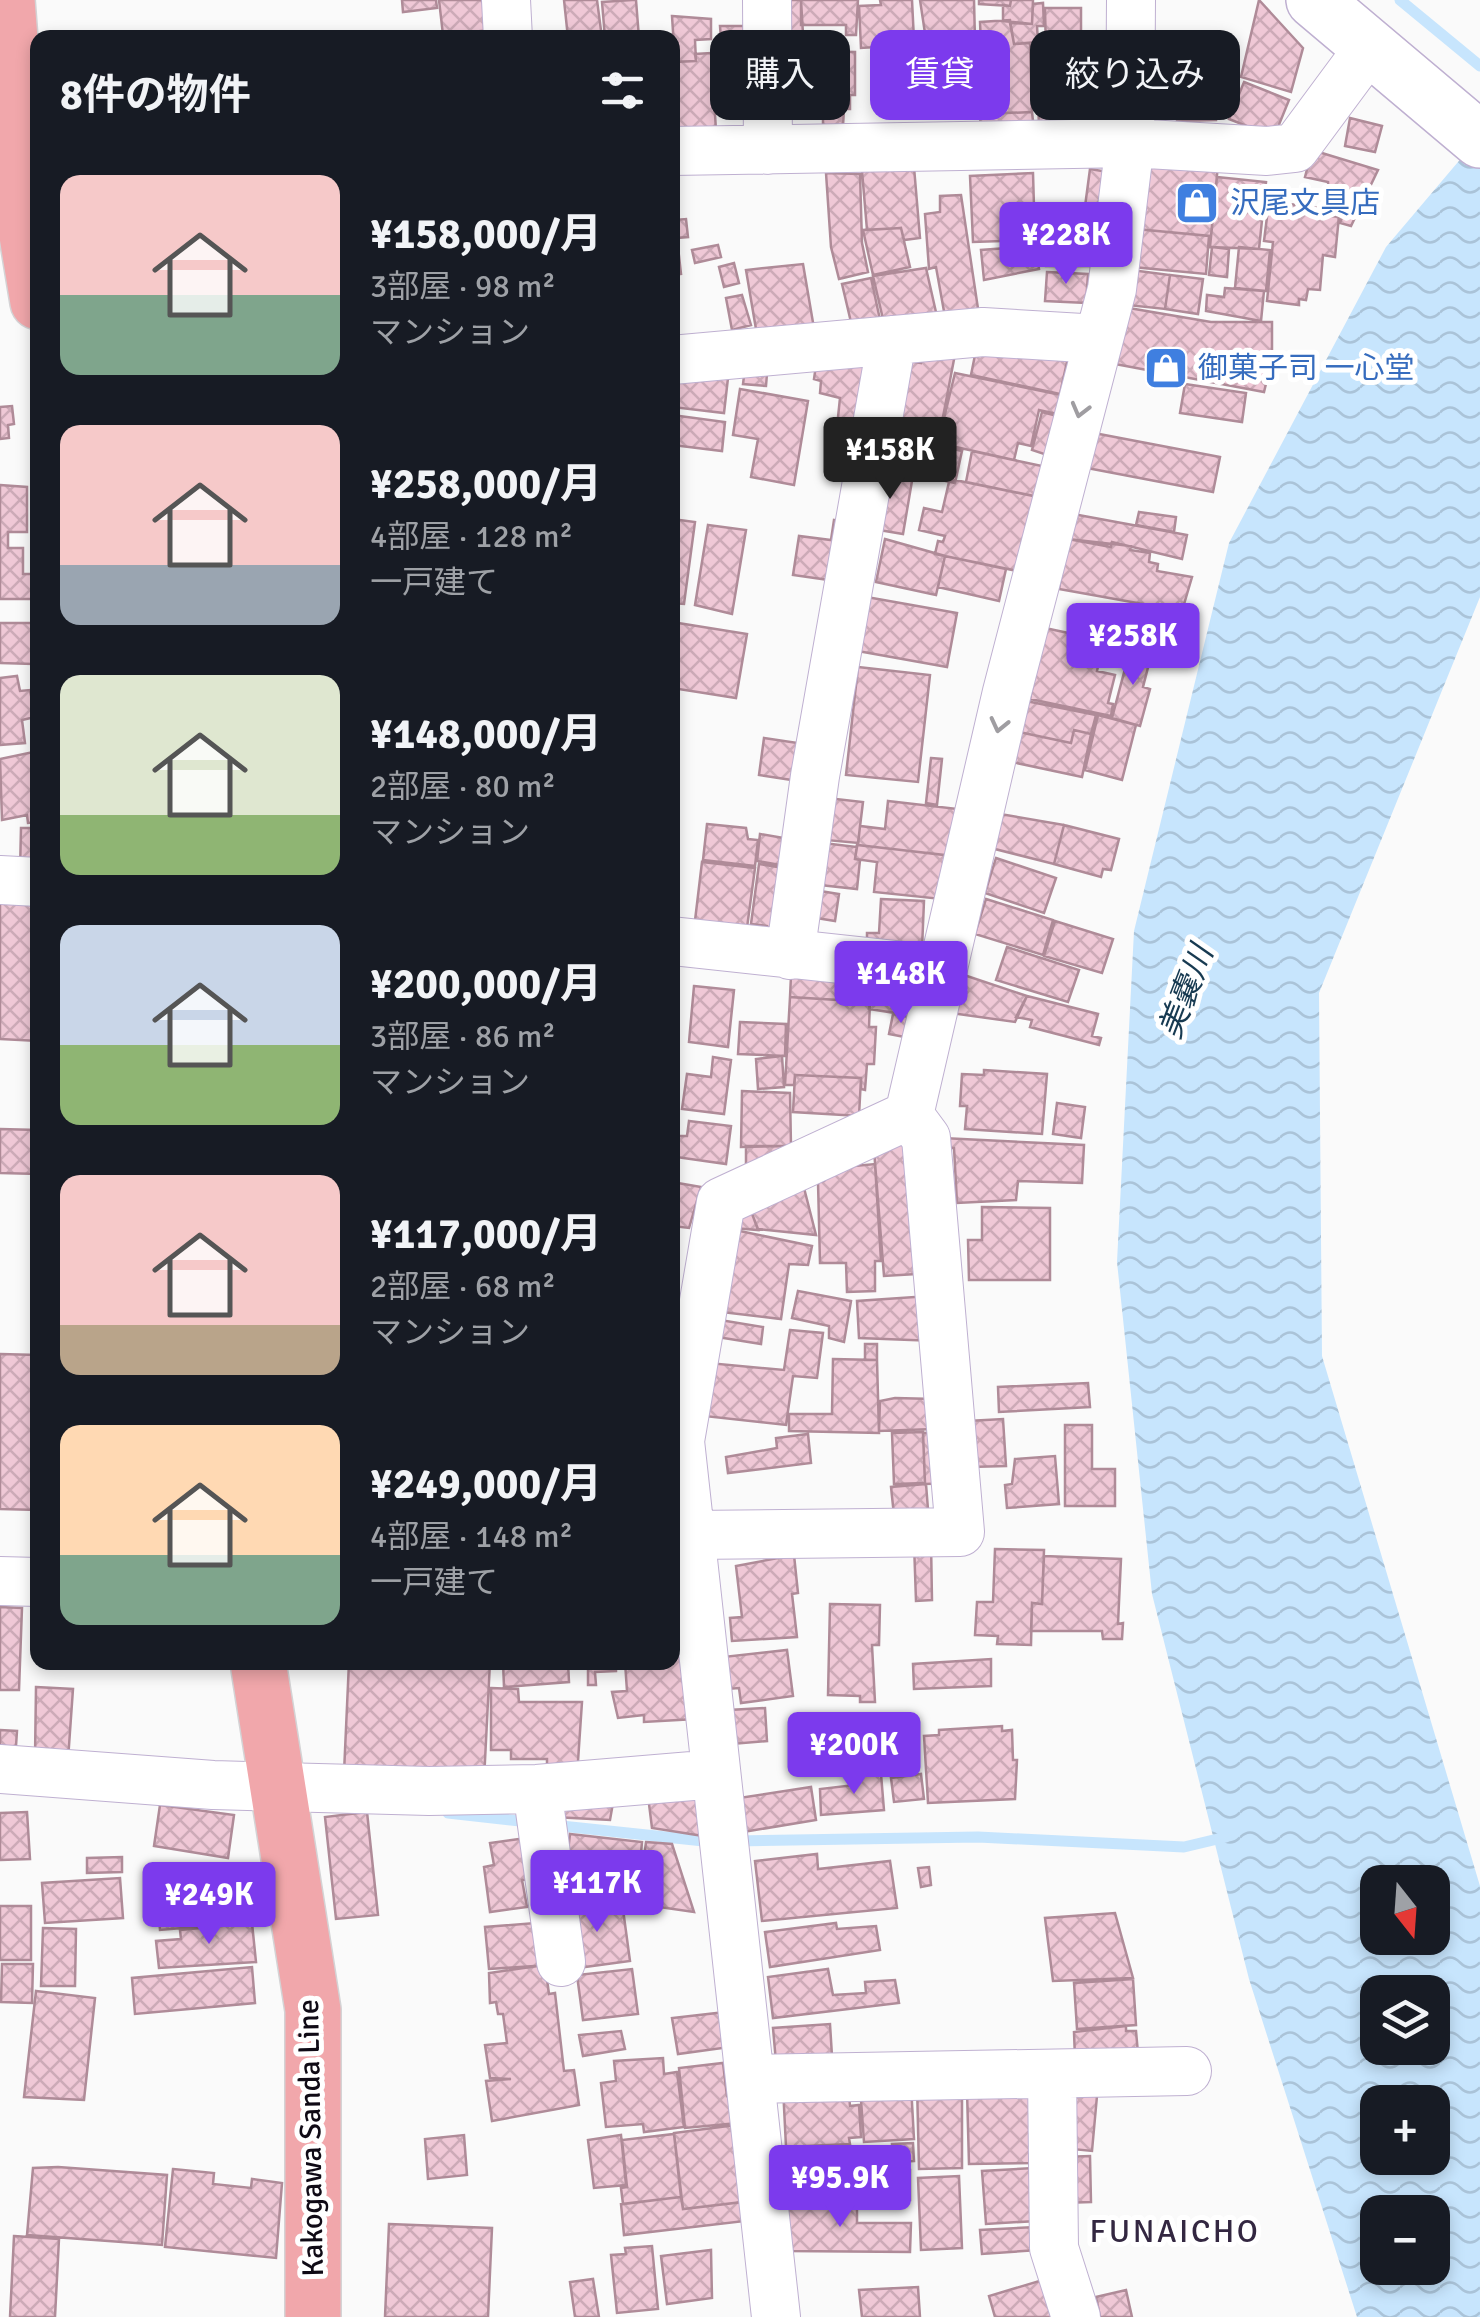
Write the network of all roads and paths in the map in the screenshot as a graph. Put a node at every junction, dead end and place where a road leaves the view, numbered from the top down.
1 (7, 0) edge
2 (506, 0) edge
3 (767, 0) edge
4 (1131, 0) edge
5 (1342, 17) edge
6 (508, 30) edge
7 (1480, 140) edge
8 (1130, 143) junction
9 (768, 150) junction
10 (680, 151) edge
11 (20, 212) edge
12 (30, 262) edge
13 (1099, 339) junction
14 (892, 340) junction
15 (680, 359) edge
16 (0, 880) edge
17 (30, 882) edge
18 (680, 941) edge
19 (790, 955) junction
20 (942, 970) junction
21 (909, 1115) junction
22 (686, 1562) edge
23 (0, 1581) edge
24 (30, 1582) edge
25 (259, 1670) edge
26 (0, 1769) edge
27 (716, 1774) junction
28 (277, 1785) junction
29 (537, 1789) junction
30 (562, 1962) dead end
31 (1188, 2071) dead end
32 (1052, 2074) junction
33 (750, 2079) junction
34 (314, 2317) edge
35 (776, 2317) edge
36 (1076, 2317) edge

1 - 11 main road
2 - 6 street
3 - 9 street
4 - 8 street
5 - 7 street
5 - 8 street
8 - 9 street
8 - 13 street
9 - 10 street
11 - 12 main road
13 - 14 street
13 -> 20 street
14 - 15 street
14 - 19 street
16 - 17 street
18 - 19 street
19 - 20 street
20 - 21 street
21 - 22 street
21 - 22 street
22 - 27 street
23 - 24 street
25 - 28 main road, Kakogawa Sanda Line
26 - 28 street
27 - 29 street
27 - 33 street
28 - 29 street
28 - 34 main road, Kakogawa Sanda Line
29 - 30 street
31 - 32 street
32 - 33 street
32 - 36 street
33 - 35 street

